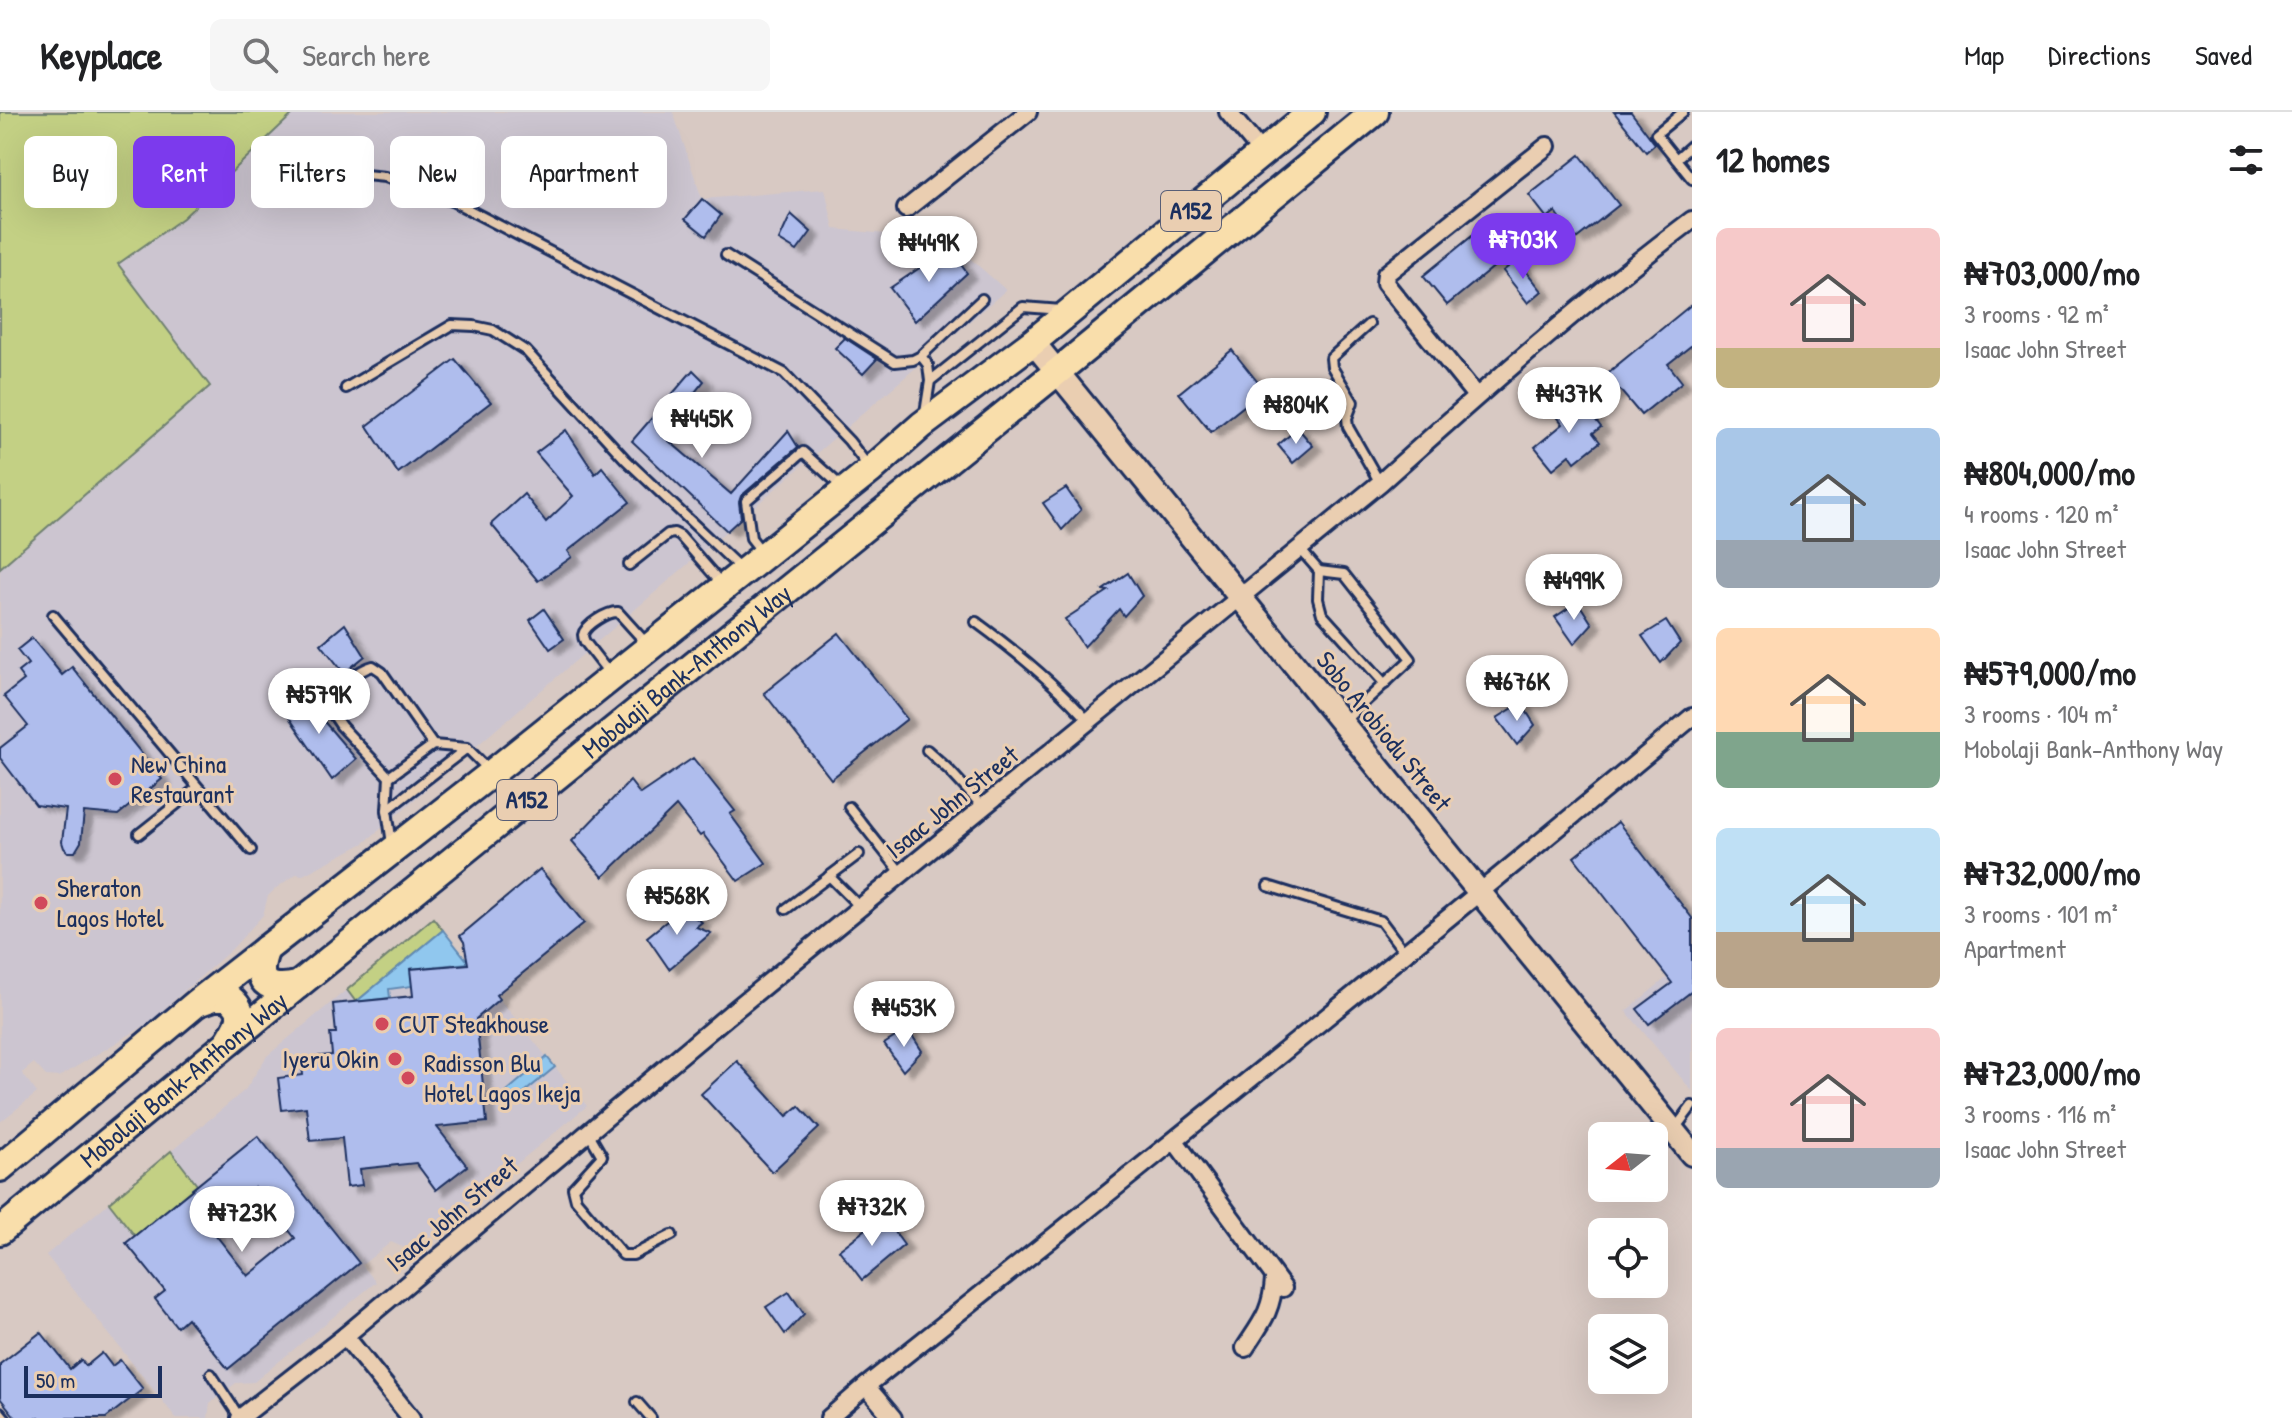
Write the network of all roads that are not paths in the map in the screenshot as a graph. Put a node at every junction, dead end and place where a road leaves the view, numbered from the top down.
1 (1028, 112) edge
2 (1228, 112) edge
3 (1312, 112) edge
4 (1375, 112) edge
5 (1683, 112) edge
6 (1692, 145) edge
7 (1547, 146) dead end
8 (1262, 153) junction
9 (1676, 159) junction
10 (374, 176) edge
11 (1692, 179) edge
12 (906, 209) dead end
13 (1692, 220) edge
14 (726, 255) dead end
15 (982, 299) dead end
16 (1070, 310) junction
17 (1369, 324) dead end
18 (1033, 342) junction
19 (921, 356) junction
20 (1057, 372) junction
21 (930, 381) junction
22 (346, 388) dead end
23 (1476, 396) junction
24 (922, 425) junction
25 (871, 470) junction
26 (1380, 483) junction
27 (845, 490) junction
28 (1300, 549) junction
29 (629, 565) dead end
30 (744, 571) junction
31 (1319, 571) junction
32 (1241, 598) junction
33 (53, 615) dead end
34 (976, 622) dead end
35 (649, 647) junction
36 (612, 677) junction
37 (1385, 684) junction
38 (1692, 717) edge
39 (1088, 722) junction
40 (1341, 723) junction
41 (433, 745) junction
42 (467, 748) junction
43 (927, 750) dead end
44 (492, 773) junction
45 (389, 777) junction
46 (197, 788) junction
47 (849, 807) dead end
48 (983, 807) junction
49 (387, 810) junction
50 (139, 834) dead end
51 (251, 850) dead end
52 (393, 851) junction
53 (859, 854) dead end
54 (902, 874) junction
55 (829, 876) junction
56 (1268, 886) dead end
57 (1480, 893) junction
58 (861, 908) junction
59 (786, 909) dead end
60 (266, 949) junction
61 (1406, 954) junction
62 (298, 985) junction
63 (198, 1002) junction
64 (227, 1044) junction
65 (1692, 1106) edge
66 (588, 1131) junction
67 (1673, 1131) junction
68 (1175, 1141) junction
69 (1692, 1154) edge
70 (0, 1168) edge
71 (0, 1231) edge
72 (672, 1235) dead end
73 (345, 1336) junction
74 (1245, 1348) dead end
75 (211, 1374) dead end
76 (866, 1386) junction
77 (637, 1402) dead end
78 (0, 1412) edge
79 (5, 1418) edge
80 (240, 1418) edge
81 (411, 1418) edge
82 (651, 1418) edge
83 (829, 1418) edge
84 (893, 1418) edge

1 - 12 street
2 - 8 street
3 - 8 main road, Mobolaji Bank-Anthony Way / A152
4 - 20 main road, Mobolaji Bank-Anthony Way / A152
5 - 9 lane
6 - 9 lane
7 - 23 street
8 - 16 main road, Mobolaji Bank-Anthony Way / A152
9 - 11 lane
10 - 25 lane
13 - 23 street, Isaac John Street
14 - 19 lane
15 - 19 lane
16 - 18 main road, Mobolaji Bank-Anthony Way / A152
16 - 21 lane
17 - 26 lane
18 - 20 street, Sobo Arobiodu Street
18 - 24 main road, Mobolaji Bank-Anthony Way / A152
19 - 21 lane
20 - 32 street, Sobo Arobiodu Street
20 - 62 main road, Mobolaji Bank-Anthony Way / A152
21 - 24 lane
22 - 30 lane
23 - 26 street, Isaac John Street
24 - 25 main road, Mobolaji Bank-Anthony Way / A152
25 - 27 main road, Mobolaji Bank-Anthony Way / A152
26 - 28 street, Isaac John Street
27 - 30 main road, Mobolaji Bank-Anthony Way / A152
27 - 30 lane
28 - 31 lane
28 - 32 street, Isaac John Street
29 - 30 lane
30 - 35 main road, Mobolaji Bank-Anthony Way / A152
31 - 37 lane
31 - 37 lane
32 - 39 street, Isaac John Street
32 - 40 street, Sobo Arobiodu Street
33 - 46 lane
34 - 39 lane
35 - 36 main road, Mobolaji Bank-Anthony Way / A152
35 - 36 lane
36 - 44 main road, Mobolaji Bank-Anthony Way / A152
37 - 40 lane
38 - 57 street
39 - 48 street, Isaac John Street
40 - 57 street, Sobo Arobiodu Street
41 - 42 lane
41 - 45 lane
41 - 45 lane
42 - 44 lane
42 - 49 lane
43 - 48 lane
44 - 52 main road, Mobolaji Bank-Anthony Way / A152
45 - 49 lane
46 - 50 lane
46 - 51 lane
47 - 54 lane
48 - 54 street, Isaac John Street
49 - 52 lane
52 - 60 main road, Mobolaji Bank-Anthony Way / A152
53 - 55 lane
54 - 58 street, Isaac John Street
55 - 58 lane
55 - 59 lane
56 - 61 lane
57 - 61 street
57 - 67 street, Sobo Arobiodu Street
58 - 66 street, Isaac John Street
60 - 62 main road
60 - 63 main road, Mobolaji Bank-Anthony Way / A152
61 - 68 street
62 - 64 main road, Mobolaji Bank-Anthony Way / A152
63 - 64 main road
63 - 70 main road, Mobolaji Bank-Anthony Way / A152
64 - 71 main road, Mobolaji Bank-Anthony Way / A152
65 - 67 lane
66 - 72 lane
66 - 73 street, Isaac John Street
67 - 69 street, Sobo Arobiodu Street
68 - 74 street
68 - 76 street
73 - 80 street, Isaac John Street
73 - 81 street
75 - 80 lane
76 - 83 street
76 - 84 street
77 - 82 lane
78 - 79 lane

